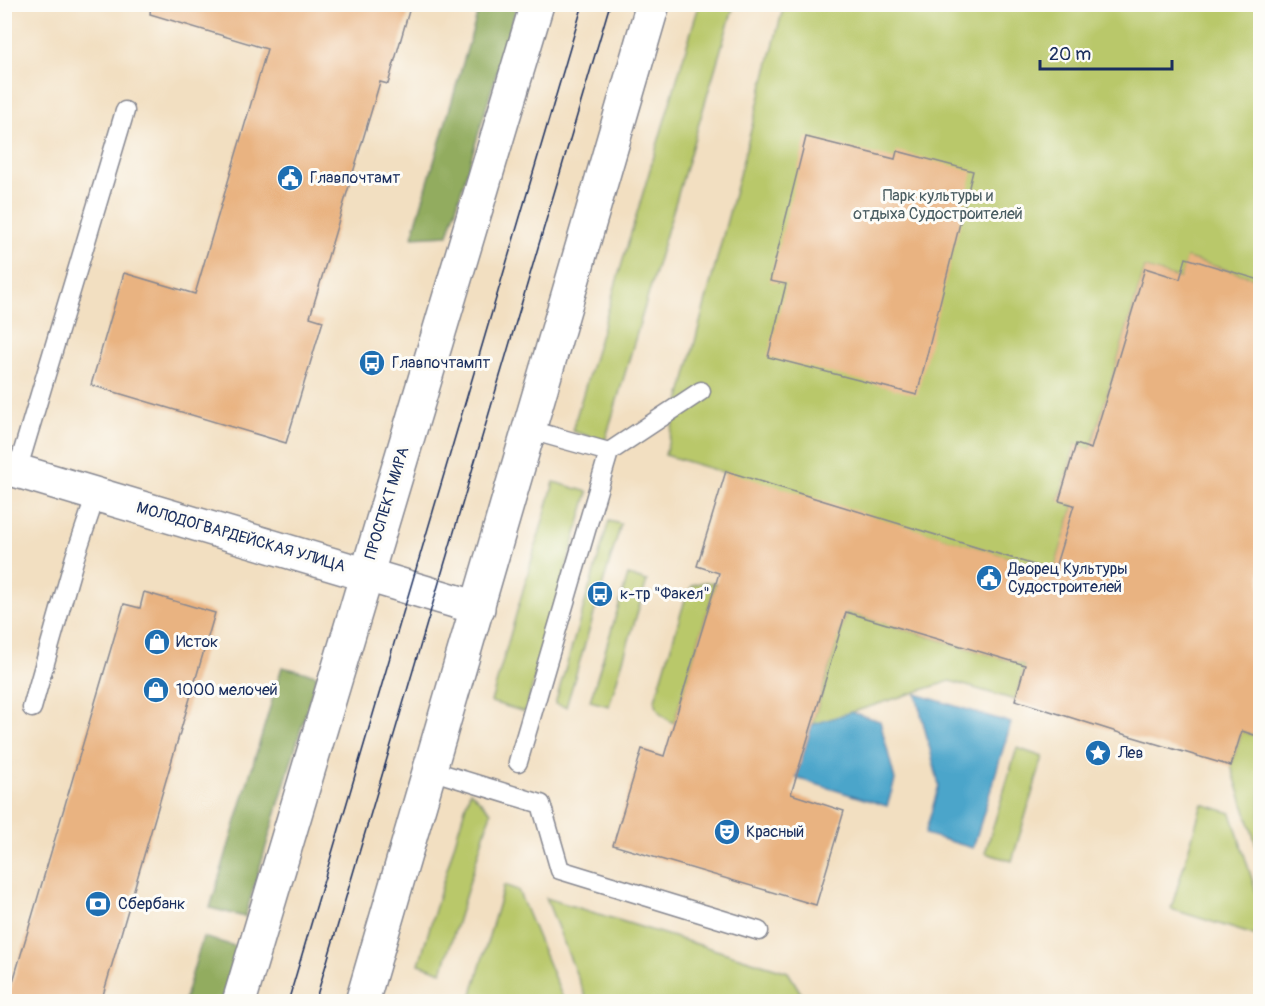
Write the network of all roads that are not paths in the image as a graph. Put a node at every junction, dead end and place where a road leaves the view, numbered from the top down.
1 (537, 4) edge
2 (653, 4) edge
3 (125, 111) dead end
4 (701, 391) dead end
5 (530, 430) junction
6 (609, 452) junction
7 (11, 469) edge
8 (96, 495) junction
9 (365, 574) junction
10 (478, 608) junction
11 (32, 708) dead end
12 (518, 762) dead end
13 (430, 770) junction
14 (759, 931) dead end
15 (238, 1002) edge
16 (362, 1002) edge

1 - 9 main road, ПРОСПЕКТ МИРА
2 - 5 main road
3 - 7 lane
4 - 6 lane
5 - 6 lane
5 - 10 main road
6 - 12 lane
7 - 8 main road, МОЛОДОГВАРДЕЙСКАЯ УЛИЦА
8 - 9 main road, МОЛОДОГВАРДЕЙСКАЯ УЛИЦА
8 - 11 lane
9 - 10 main road, МОЛОДОГВАРДЕЙСКАЯ УЛИЦА
9 - 15 main road, ПРОСПЕКТ МИРА
10 - 13 main road
13 - 14 lane
13 - 16 main road

